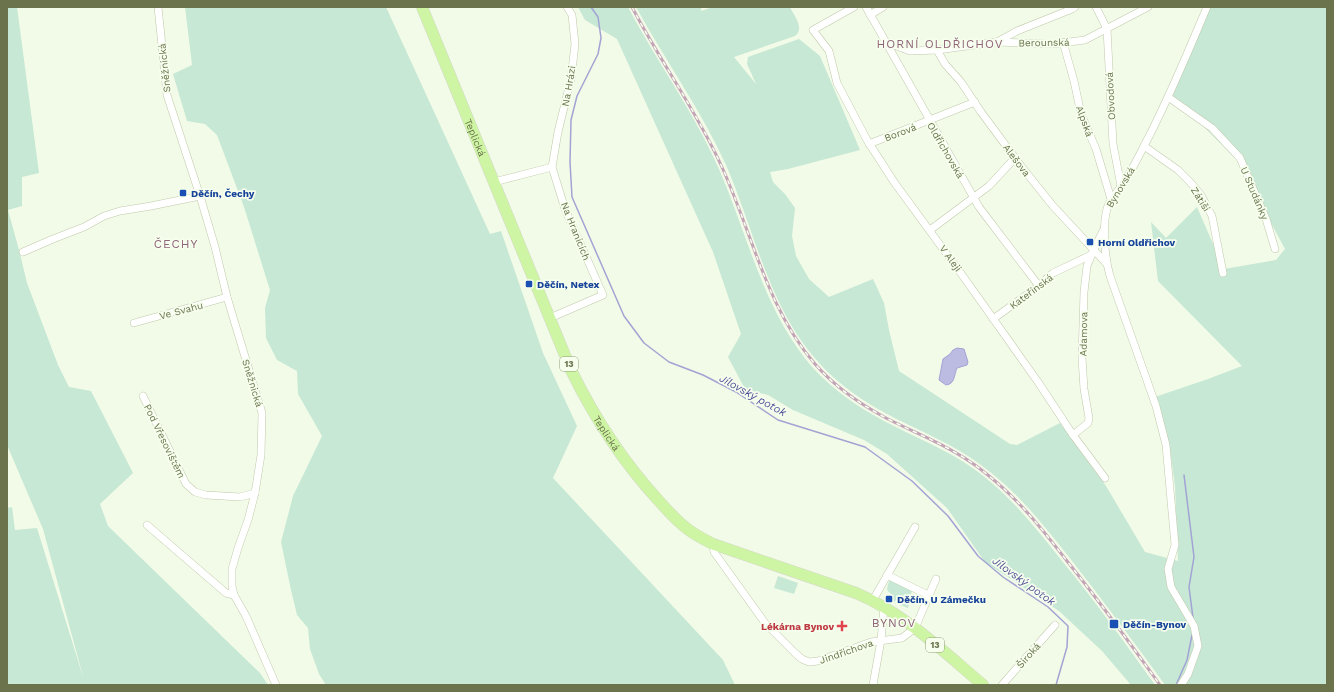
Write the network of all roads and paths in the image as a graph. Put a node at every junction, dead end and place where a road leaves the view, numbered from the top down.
1 (158, 7) edge
2 (422, 7) edge
3 (567, 7) edge
4 (854, 7) edge
5 (866, 7) edge
6 (882, 7) edge
7 (1075, 7) edge
8 (1096, 7) edge
9 (1148, 7) edge
10 (1207, 7) edge
11 (870, 15) junction
12 (1107, 29) junction
13 (886, 42) junction
14 (997, 42) junction
15 (1063, 42) junction
16 (937, 50) junction
17 (1168, 97) junction
18 (975, 102) junction
19 (929, 120) junction
20 (869, 144) junction
21 (1144, 146) junction
22 (1015, 158) junction
23 (552, 167) junction
24 (494, 182) junction
25 (1121, 186) junction
26 (200, 196) junction
27 (973, 197) junction
28 (1111, 199) junction
29 (1104, 229) junction
30 (930, 230) junction
31 (1275, 249) dead end
32 (23, 252) dead end
33 (1092, 252) junction
34 (1106, 263) junction
35 (1223, 273) dead end
36 (1039, 286) junction
37 (227, 297) junction
38 (550, 318) junction
39 (994, 319) junction
40 (134, 323) dead end
41 (143, 396) dead end
42 (1073, 435) junction
43 (1105, 478) dead end
44 (256, 493) junction
45 (147, 525) dead end
46 (915, 527) dead end
47 (713, 544) junction
48 (887, 575) junction
49 (936, 579) dead end
50 (234, 595) junction
51 (928, 595) junction
52 (873, 600) junction
53 (884, 607) junction
54 (1055, 625) dead end
55 (915, 628) junction
56 (881, 640) junction
57 (276, 685) edge
58 (873, 685) edge
59 (983, 685) edge
60 (1002, 685) edge
61 (1181, 685) edge

1 - 26 street, Sněžnická
2 - 24 main road, Teplická / 13
3 - 23 street, Na Hrázi
4 - 20 street, V Aleji
5 - 11 street, Oldřichovská
6 - 11 street
7 - 14 street
8 - 12 street, Obvodová
9 - 12 street, Berounská
10 - 17 street, Bynovská
11 - 13 street, Oldřichovská
12 - 15 street, Berounská
12 - 25 street, Obvodová
13 - 16 street, Berounská
13 - 19 street, Oldřichovská
14 - 15 street, Berounská
14 - 16 street, Berounská
15 - 28 street, Alpská
16 - 18 street, Alešova
17 - 21 street, Bynovská
17 - 31 street, U Studánky
18 - 19 street, Borová
18 - 22 street, Alešova
19 - 20 street, Borová
19 - 27 street, Oldřichovská
20 - 30 street, V Aleji
21 - 25 street, Bynovská
21 - 35 street, Zátiší
22 - 27 street
22 - 33 street, Alešova
23 - 24 street
23 - 38 street, Na Hranicích
24 - 38 main road, Teplická / 13
25 - 28 street, Bynovská
26 - 32 street
26 - 37 street, Sněžnická
27 - 30 street
27 - 36 street, Oldřichovská
28 - 29 street, Bynovská
29 - 33 street, Adamova
29 - 34 street, Bynovská
30 - 39 street, V Aleji
33 - 34 street, Alešova
33 - 36 street, Kateřinská
33 - 42 street, Adamova
34 - 61 street, Bynovská
36 - 39 street, Kateřinská
37 - 40 street, Ve Svahu
37 - 44 street, Sněžnická
38 - 47 main road, Teplická / 13
39 - 42 street, V Aleji
41 - 44 street, Pod Vřesovištěm
42 - 43 street, V Aleji
44 - 50 street, Sněžnická
45 - 50 street
46 - 48 street
47 - 52 main road, Teplická / 13
47 - 56 street, Jindřichova
48 - 51 street
48 - 52 street
49 - 51 street
50 - 57 street, Sněžnická
51 - 55 street
52 - 53 main road, Teplická / 13
53 - 55 main road, Teplická / 13
53 - 56 street
54 - 60 street, Široká
55 - 56 street, Jindřichova
55 - 59 main road, Teplická / 13
56 - 58 street

